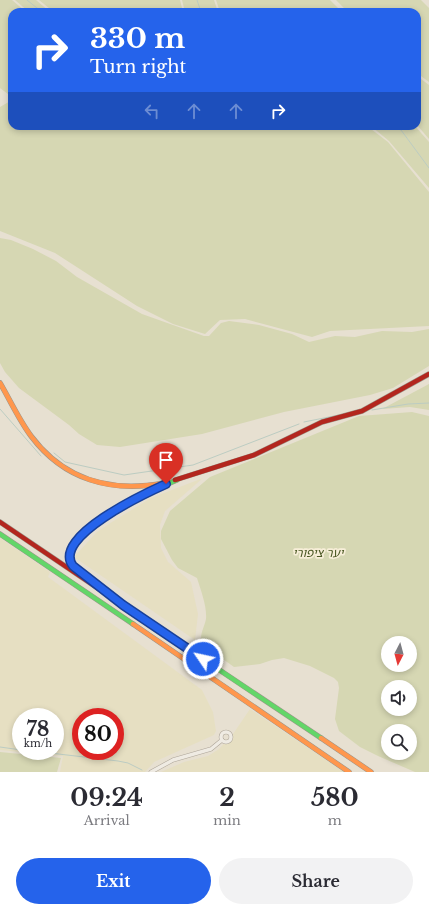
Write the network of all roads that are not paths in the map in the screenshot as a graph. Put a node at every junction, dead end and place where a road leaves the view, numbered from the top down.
1 (429, 374) edge
2 (0, 382) edge
3 (177, 480) junction
4 (0, 522) edge
5 (0, 534) edge
6 (123, 605) junction
7 (222, 740) dead end
8 (150, 772) edge
9 (349, 772) edge
10 (371, 772) edge

1 - 3 main road
2 - 3 main road
3 - 6 main road
4 - 6 main road
5 - 9 main road
6 - 10 main road
7 - 8 street

